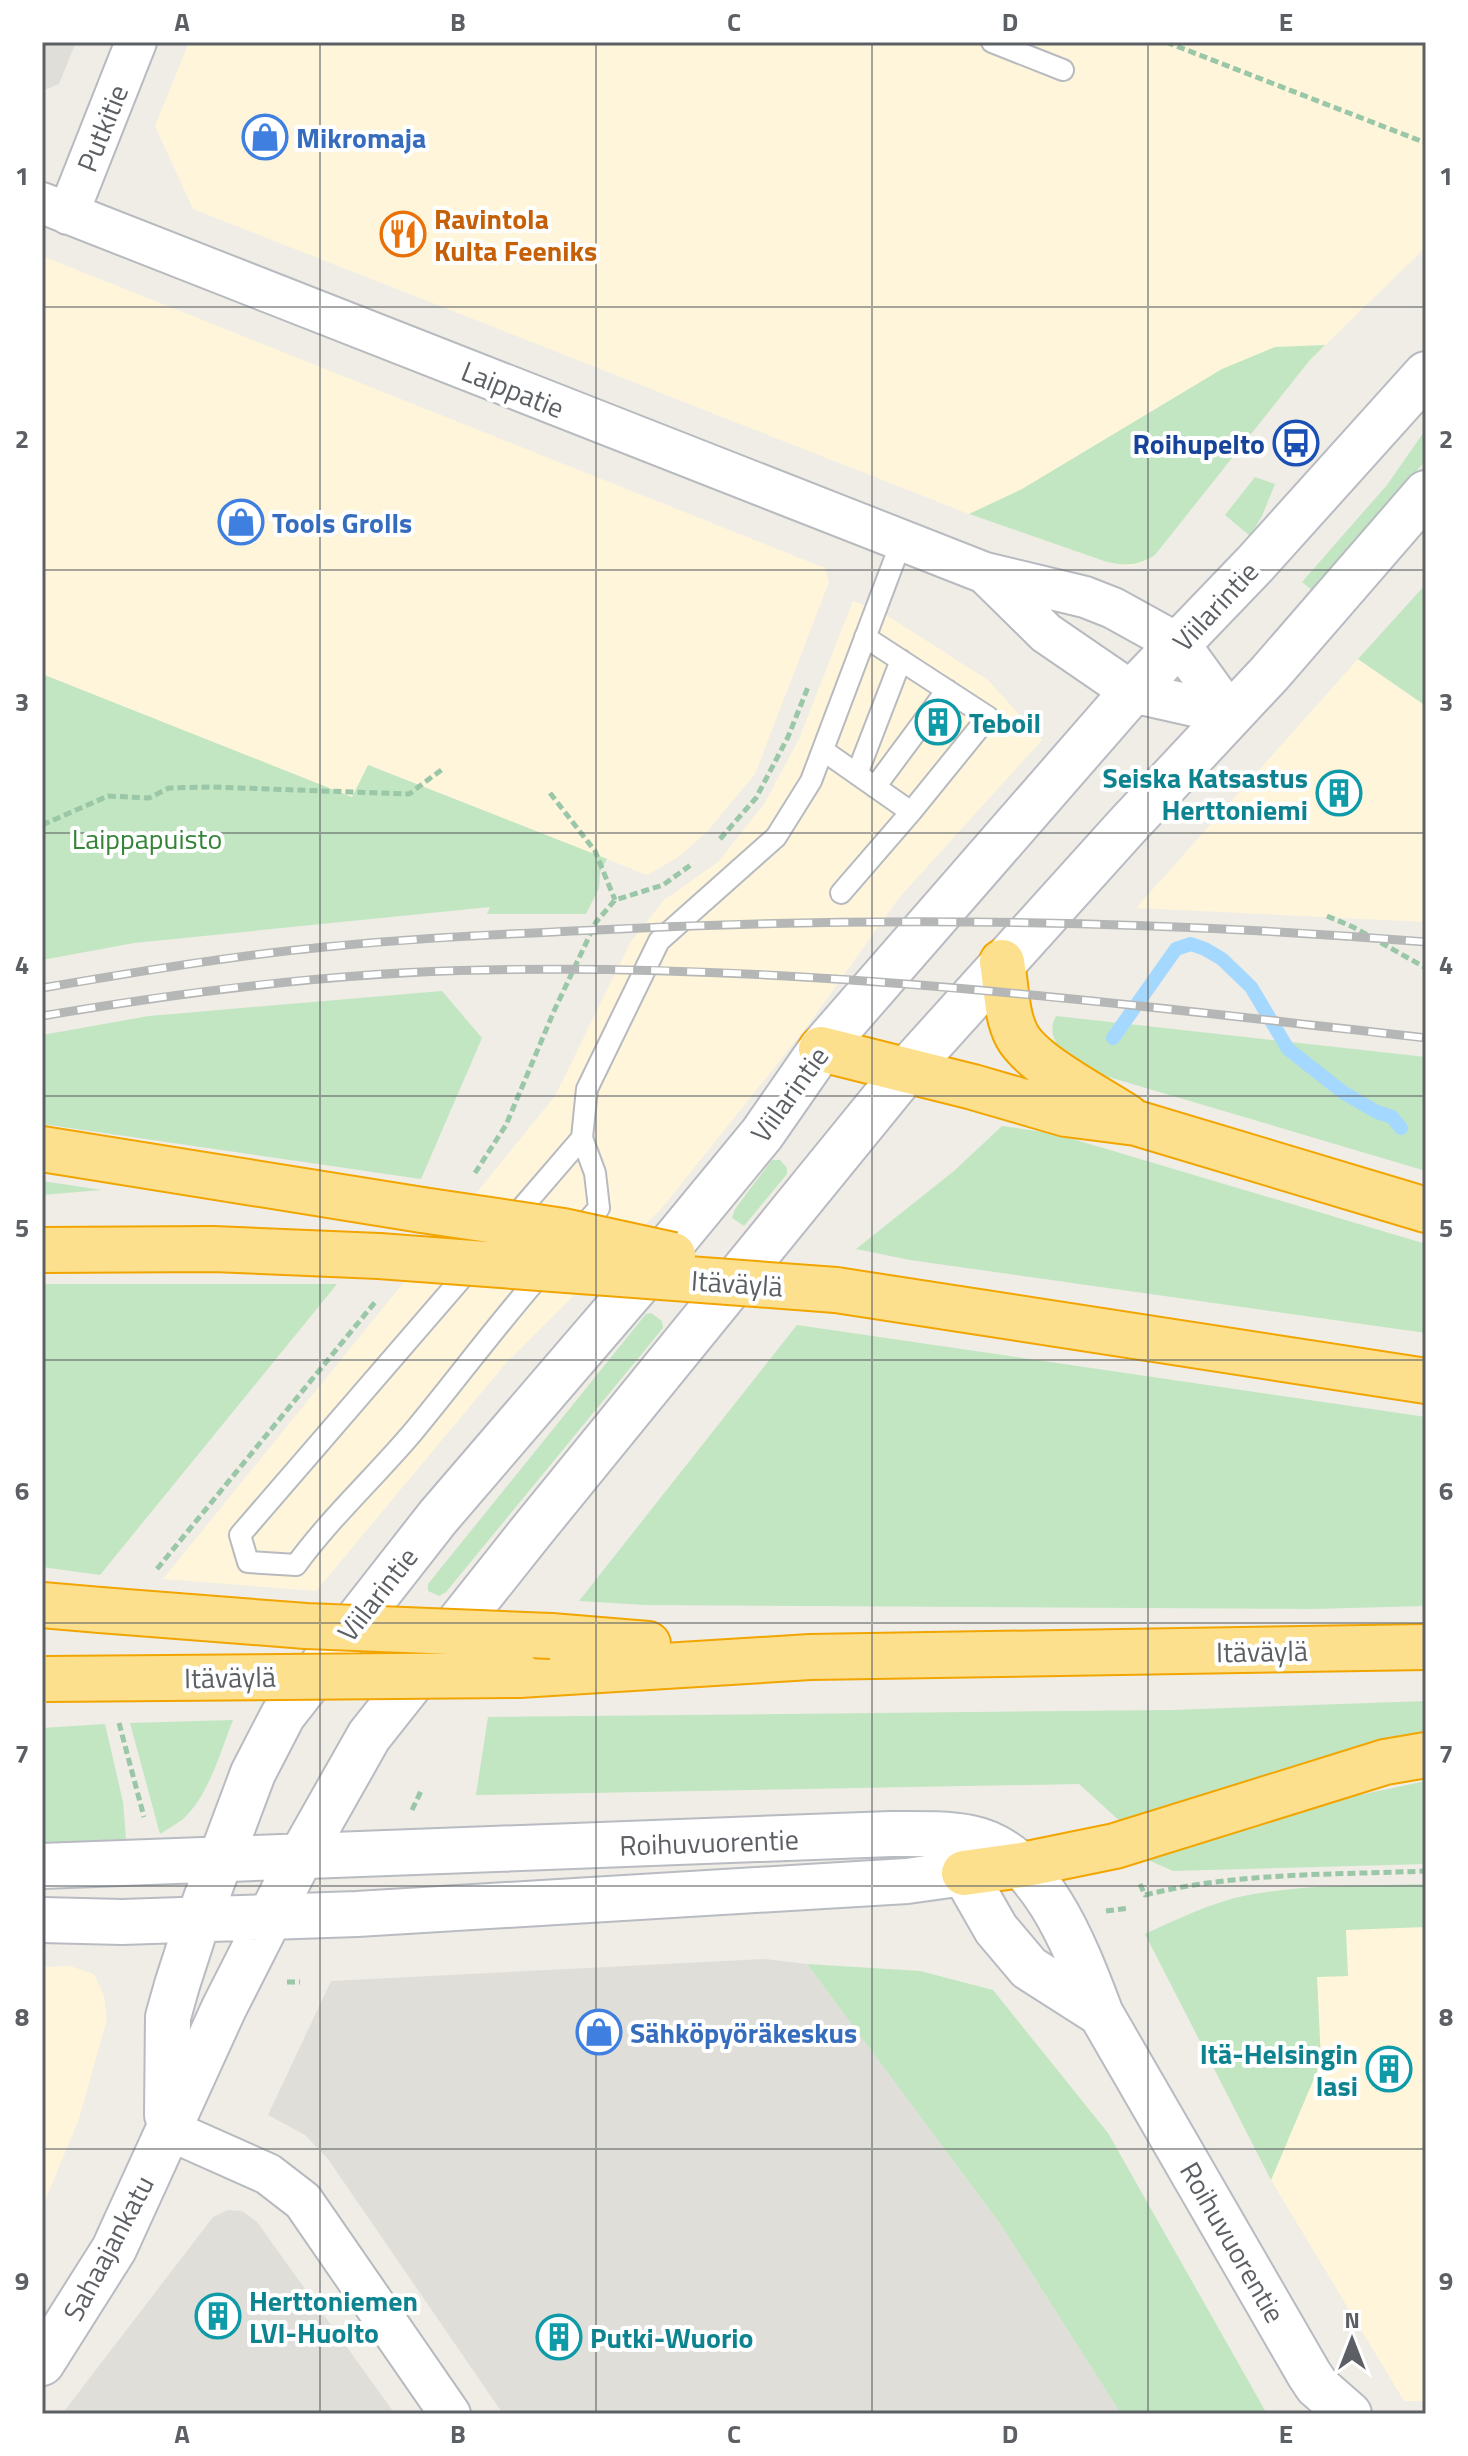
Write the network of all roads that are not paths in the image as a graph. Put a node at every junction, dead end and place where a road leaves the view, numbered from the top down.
1 (136, 42) edge
2 (992, 42) edge
3 (1063, 70) dead end
4 (55, 208) edge
5 (1426, 374) edge
6 (1426, 493) edge
7 (902, 540) junction
8 (985, 573) junction
9 (865, 637) junction
10 (1180, 645) junction
11 (901, 660) junction
12 (947, 690) junction
13 (1132, 692) junction
14 (1230, 714) junction
15 (824, 751) junction
16 (857, 774) junction
17 (875, 787) junction
18 (911, 812) junction
19 (841, 893) dead end
20 (1002, 962) junction
21 (821, 1049) junction
22 (906, 1071) junction
23 (1136, 1123) junction
24 (582, 1138) junction
25 (42, 1149) edge
26 (1426, 1210) edge
27 (42, 1250) edge
28 (836, 1290) junction
29 (1426, 1381) edge
30 (42, 1605) edge
31 (1426, 1647) edge
32 (810, 1657) junction
33 (44, 1679) edge
34 (1426, 1755) edge
35 (300, 1858) junction
36 (220, 1861) junction
37 (1022, 1865) junction
38 (42, 1866) edge
39 (964, 1873) junction
40 (269, 1918) junction
41 (42, 1920) edge
42 (198, 1920) junction
43 (1101, 2014) junction
44 (167, 2129) junction
45 (42, 2363) edge
46 (1319, 2400) edge
47 (450, 2414) edge
48 (1349, 2414) edge

1 - 4 street, Putkitie
2 - 3 lane
4 - 7 street, Laippatie
5 - 10 main road, Viilarintie
6 - 14 main road
7 - 8 street, Laippatie
7 - 9 lane
8 - 10 street, Laippatie
8 - 13 street, Laippatie
9 - 11 lane
9 - 15 lane
10 - 13 main road, Viilarintie
10 - 14 street, Laippatie
11 - 12 lane
11 - 16 lane
12 - 17 lane
12 - 18 lane
13 - 14 street, Laippatie
13 - 21 main road, Viilarintie
14 - 20 main road
15 - 16 lane
15 - 24 lane
16 - 17 lane
17 - 18 lane
18 - 19 lane
20 - 22 main road
20 - 23 highway
21 - 22 highway
21 - 36 main road, Viilarintie
22 - 23 highway
22 - 35 main road
23 - 26 highway
24 - 24 lane
25 - 28 highway, bridge
27 - 28 highway, Itäväylä, bridge
28 - 29 highway, Itäväylä
30 - 32 highway, bridge
31 - 32 highway, Itäväylä
32 - 33 highway, Itäväylä, bridge
34 - 37 highway
35 - 36 main road, Roihuvuorentie
35 - 37 main road, Roihuvuorentie
35 - 40 main road, Sahaajankatu
36 - 38 main road, Roihuvuorentie
36 - 42 main road, Viilarintie
37 - 39 highway
37 - 43 main road, Roihuvuorentie
39 - 40 main road, Roihuvuorentie
39 - 43 main road, Roihuvuorentie
40 - 42 main road, Roihuvuorentie
40 - 44 main road, Sahaajankatu
41 - 42 main road, Roihuvuorentie
42 - 44 main road, Sahaajankatu
43 - 46 main road, Roihuvuorentie
44 - 45 main road, Sahaajankatu
44 - 47 street
46 - 48 main road, Roihuvuorentie

